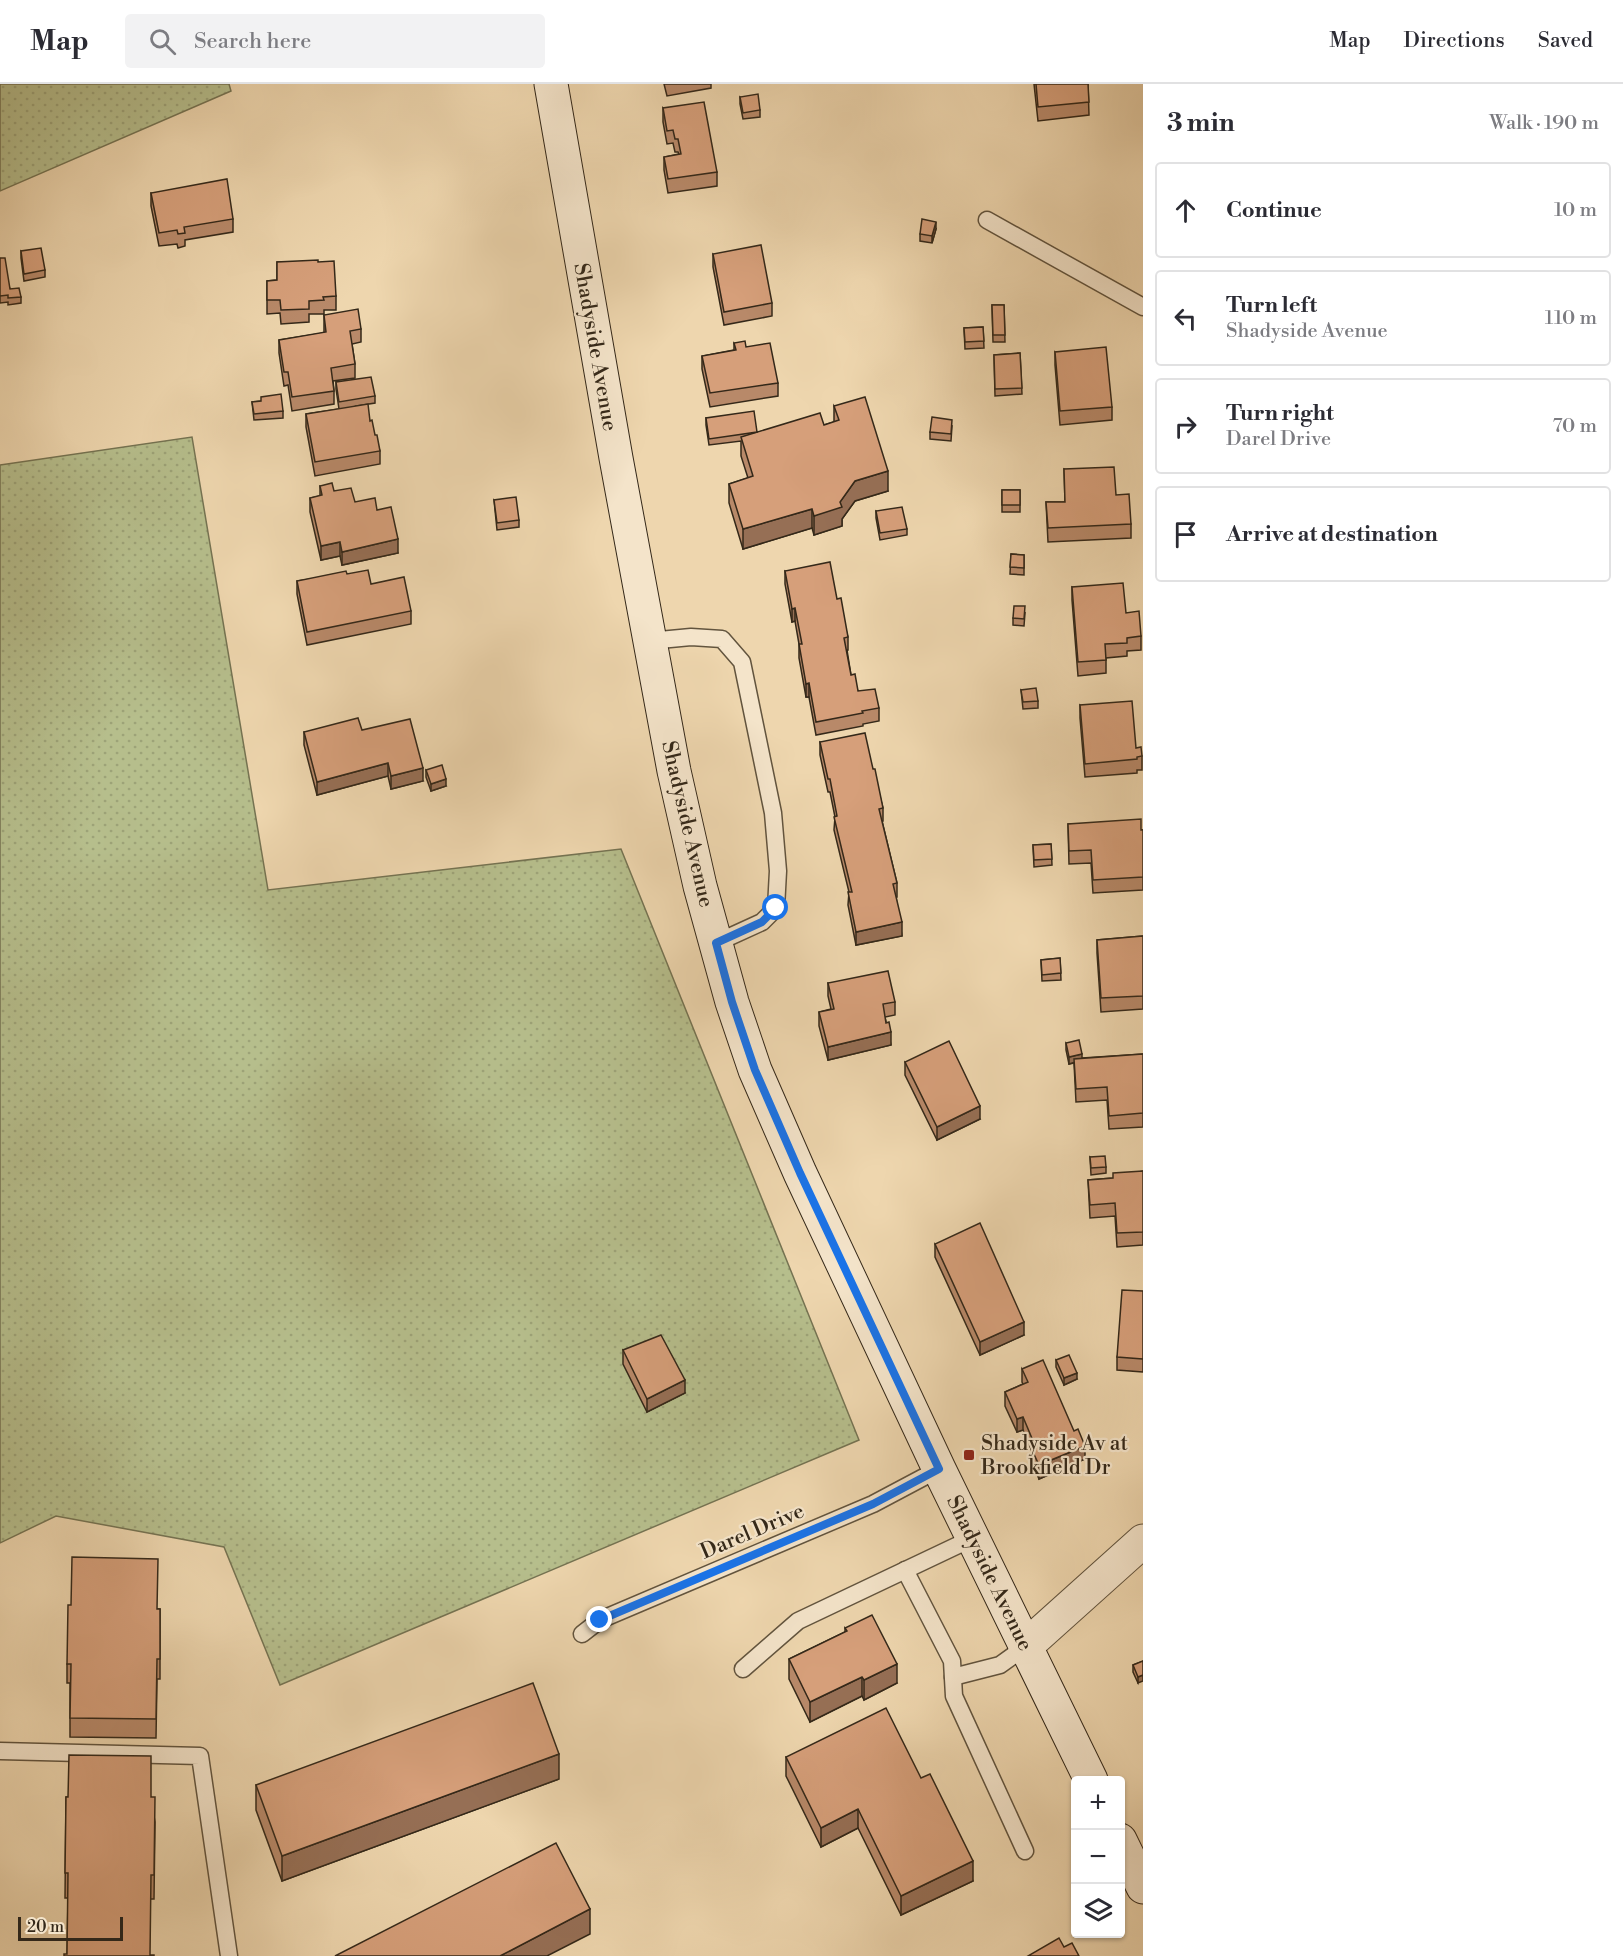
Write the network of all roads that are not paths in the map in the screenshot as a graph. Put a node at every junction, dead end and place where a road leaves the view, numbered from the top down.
1 (552, 84) edge
2 (987, 220) dead end
3 (1143, 307) edge
4 (649, 641) junction
5 (716, 943) junction
6 (939, 1469) junction
7 (973, 1538) junction
8 (1143, 1541) edge
9 (905, 1570) junction
10 (582, 1634) dead end
11 (1025, 1647) junction
12 (743, 1669) dead end
13 (953, 1677) junction
14 (0, 1751) edge
15 (1089, 1776) edge
16 (1125, 1850) edge
17 (1025, 1851) dead end
18 (1143, 1887) edge
19 (229, 1956) edge

1 - 4 street, Shadyside Avenue
2 - 3 lane
4 - 5 street, Shadyside Avenue
4 - 5 lane
5 - 6 street, Shadyside Avenue
6 - 7 street, Shadyside Avenue
6 - 10 lane, Darel Drive
7 - 9 lane
7 - 11 street, Shadyside Avenue
8 - 11 street
9 - 12 lane
9 - 13 lane
11 - 13 lane
11 - 15 street, Shadyside Avenue
13 - 17 lane
14 - 19 lane
16 - 18 street

